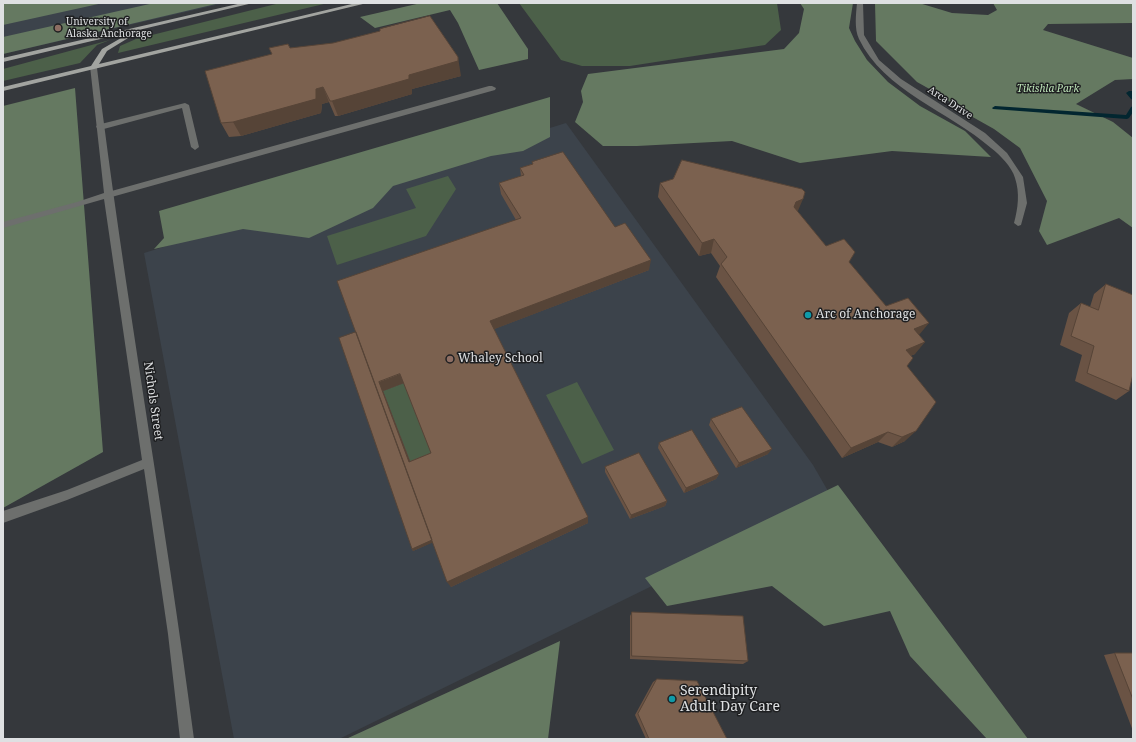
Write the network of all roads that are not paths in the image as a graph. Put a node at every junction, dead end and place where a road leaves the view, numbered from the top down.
1 (250, 3) edge
2 (364, 3) edge
3 (860, 3) edge
4 (146, 27) junction
5 (3, 60) edge
6 (93, 68) junction
7 (492, 88) dead end
8 (3, 89) edge
9 (100, 127) junction
10 (195, 147) dead end
11 (108, 195) junction
12 (1018, 223) dead end
13 (3, 225) edge
14 (149, 462) junction
15 (3, 517) edge
16 (187, 739) edge

1 - 4 main road
2 - 6 main road
3 - 12 street, Arca Drive
4 - 5 main road
4 - 6 main road
6 - 8 main road
6 - 9 street, Nichols Street
7 - 11 street
9 - 10 street
9 - 11 street, Nichols Street
11 - 13 street
11 - 14 street, Nichols Street
14 - 15 street
14 - 16 street, Nichols Street

